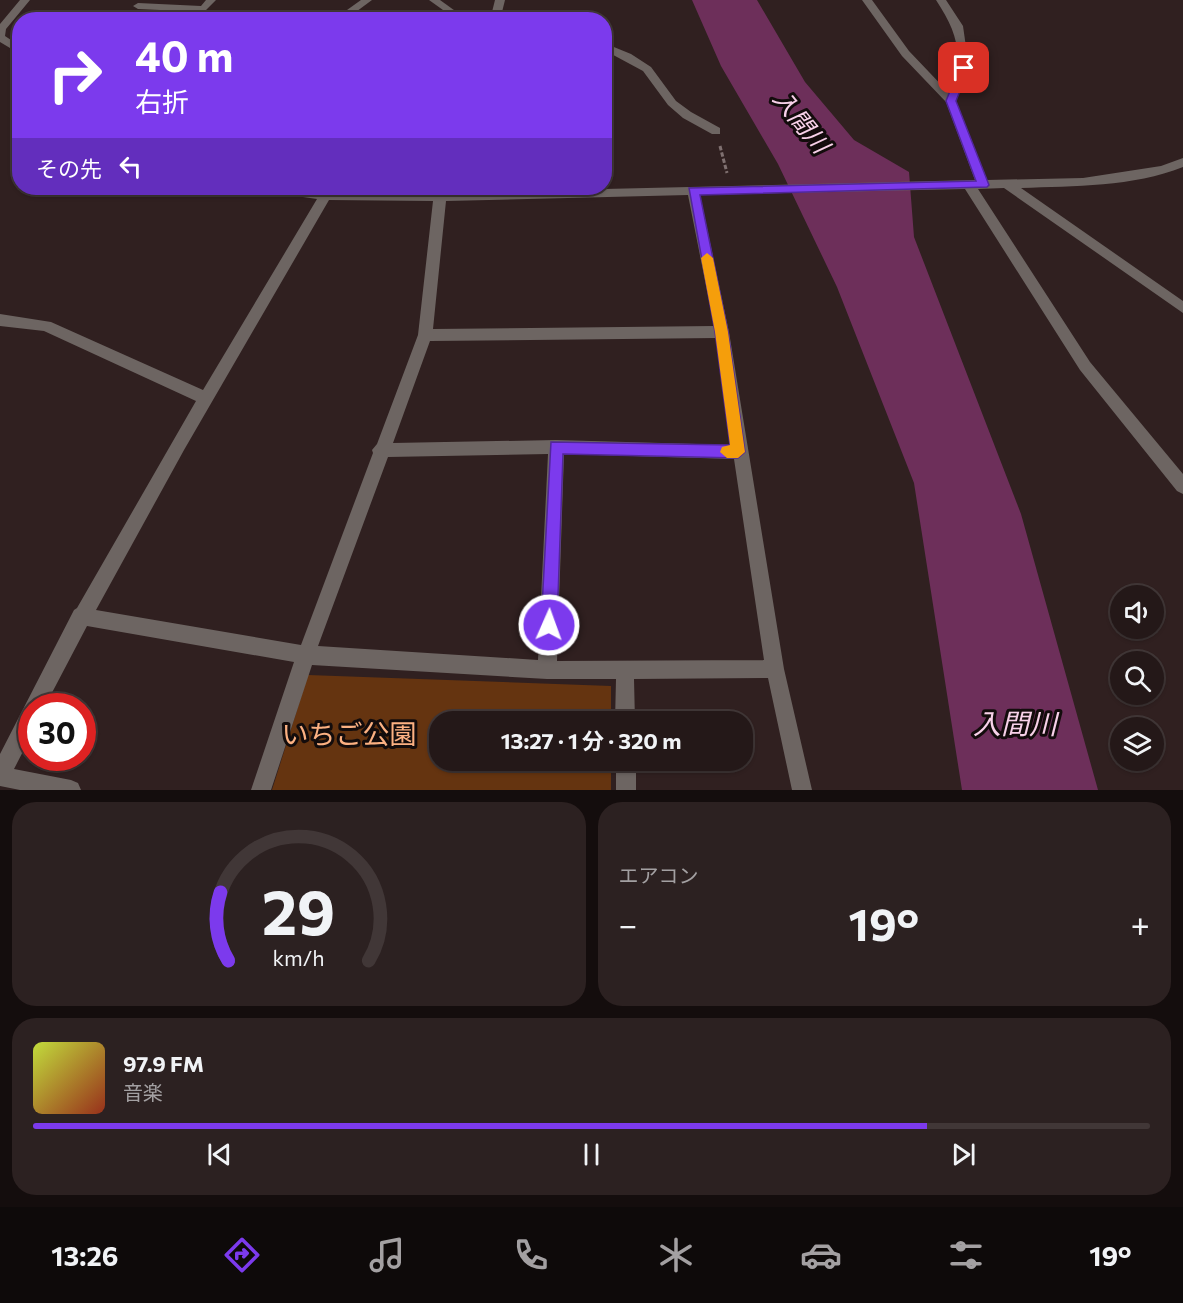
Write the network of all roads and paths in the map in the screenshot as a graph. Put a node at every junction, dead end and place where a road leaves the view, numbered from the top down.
1 (25, 0) edge
2 (212, 0) edge
3 (367, 0) edge
4 (434, 0) edge
5 (867, 0) edge
6 (941, 0) edge
7 (137, 3) edge
8 (15, 12) edge
9 (350, 12) edge
10 (447, 12) edge
11 (12, 16) edge
12 (0, 36) edge
13 (612, 49) edge
14 (951, 101) junction
15 (716, 131) joint
16 (1183, 162) edge
17 (1007, 184) junction
18 (970, 185) junction
19 (731, 190) junction
20 (612, 191) edge
21 (693, 191) junction
22 (326, 195) edge
23 (395, 195) edge
24 (451, 195) edge
25 (440, 197) junction
26 (1183, 308) edge
27 (0, 320) edge
28 (722, 332) junction
29 (425, 335) junction
30 (204, 397) junction
31 (556, 447) junction
32 (380, 450) junction
33 (738, 452) junction
34 (1183, 486) edge
35 (80, 616) junction
36 (306, 655) junction
37 (775, 669) junction
38 (547, 670) junction
39 (625, 671) junction
40 (42, 693) edge
41 (626, 711) edge
42 (18, 741) edge
43 (626, 771) edge
44 (0, 776) edge
45 (70, 790) edge
46 (261, 790) edge
47 (626, 790) edge
48 (802, 790) edge

1 - 8 street
2 - 7 street
3 - 9 street
4 - 10 street
5 - 14 street
6 - 14 street
11 - 12 street
13 - 15 street
14 - 18 street
15 - 19 path
16 - 17 street
17 - 18 street
17 - 26 street
18 - 19 street
18 - 34 street
19 - 21 street
20 - 21 street
21 - 28 street
22 - 30 street
23 - 25 street
24 - 25 street
25 - 29 street
27 - 30 street
28 - 29 street
28 - 33 street
29 - 32 street
30 - 35 street
31 - 32 street
31 - 33 street
31 - 38 street
32 - 36 street
33 - 37 street
35 - 36 street
35 - 40 street
36 - 38 street
36 - 46 street
37 - 39 street
37 - 48 street
38 - 39 street
39 - 41 street
42 - 44 street
43 - 47 street
44 - 45 street

